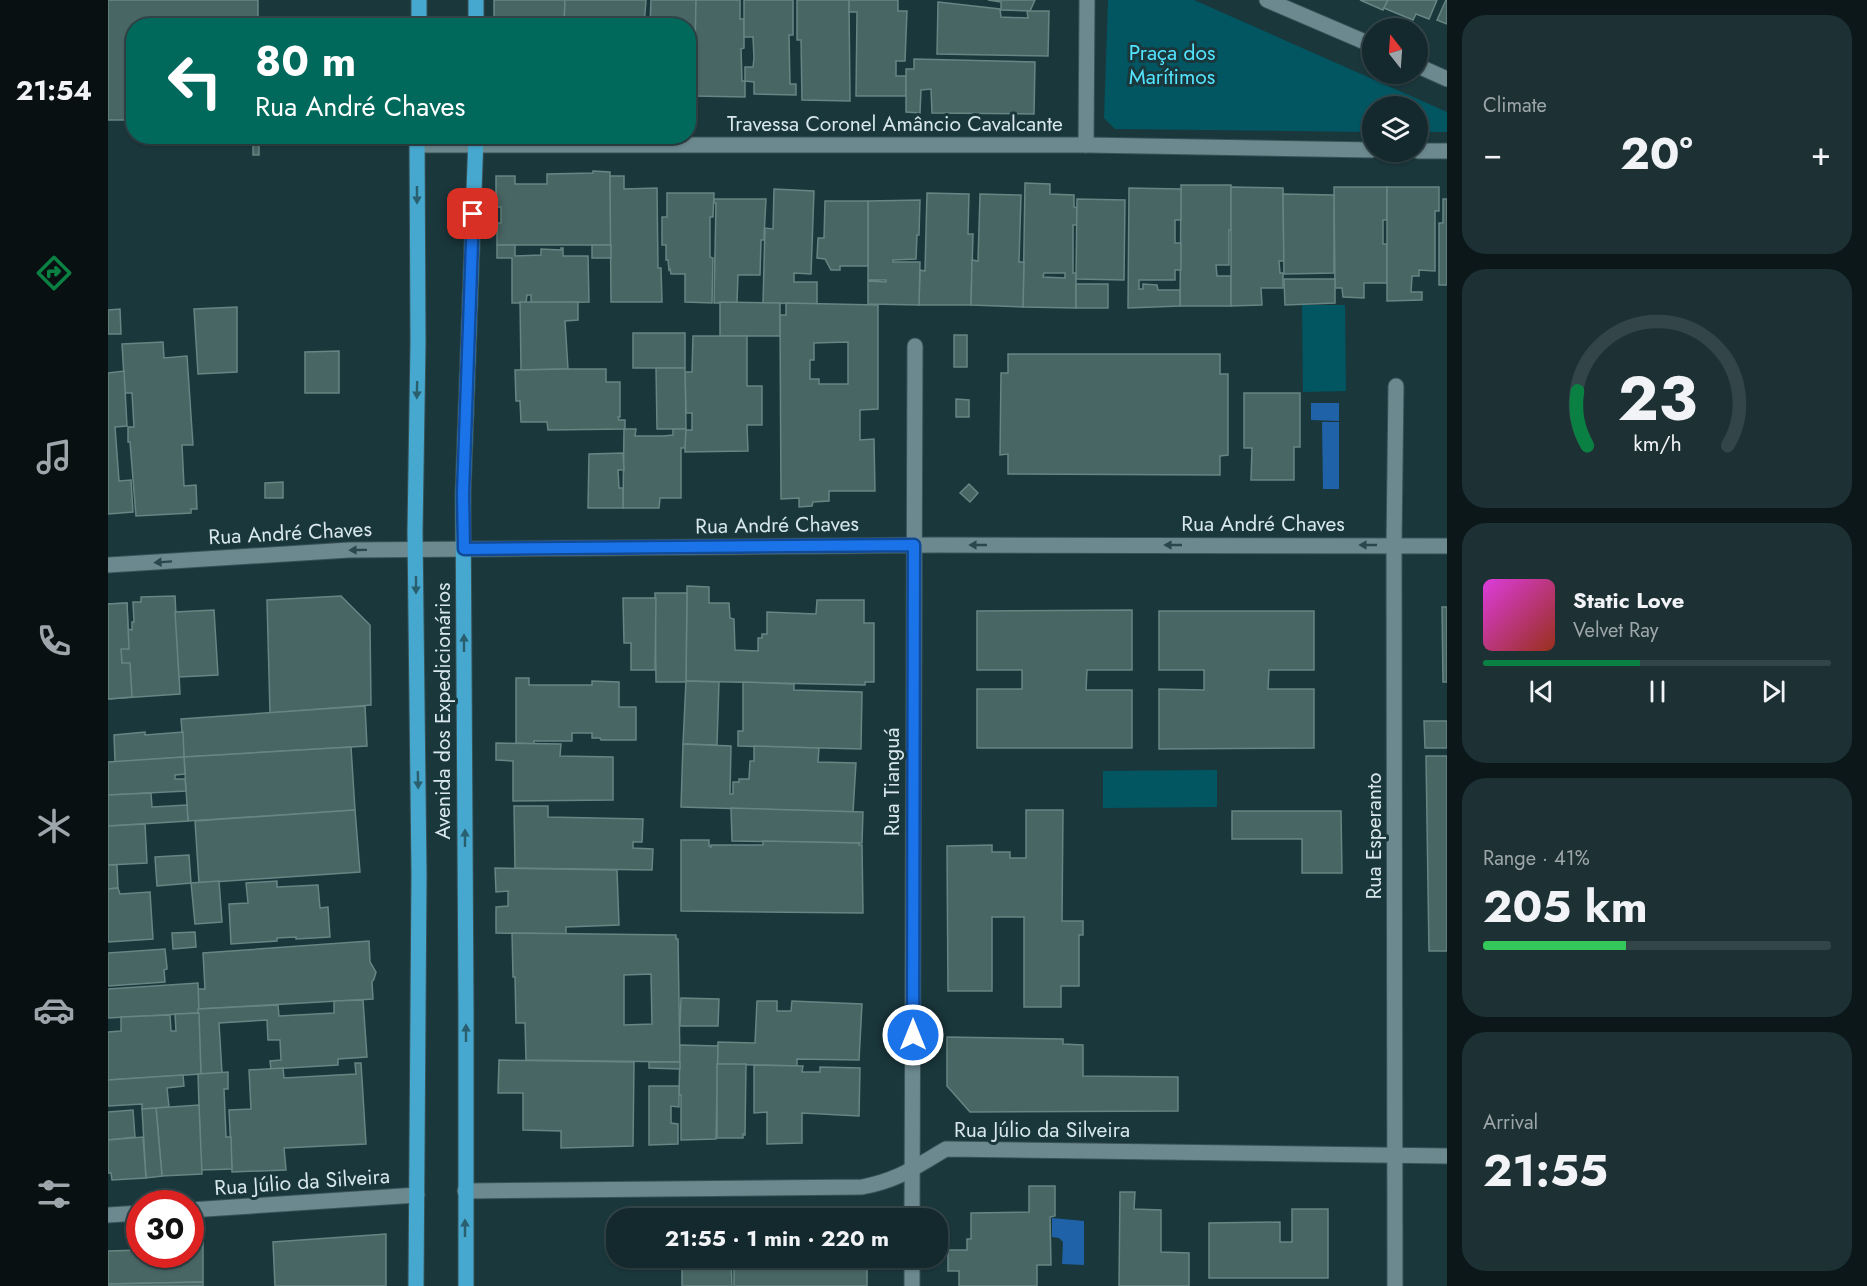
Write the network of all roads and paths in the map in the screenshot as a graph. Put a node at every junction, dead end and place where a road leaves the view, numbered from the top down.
1 (419, 0) edge
2 (476, 0) edge
3 (1087, 0) edge
4 (1267, 0) edge
5 (419, 18) edge
6 (476, 18) edge
7 (1362, 41) edge
8 (1428, 70) edge
9 (1447, 79) edge
10 (696, 142) edge
11 (417, 144) edge
12 (476, 144) edge
13 (1086, 146) junction
14 (1362, 150) edge
15 (1428, 151) edge
16 (1447, 151) edge
17 (915, 346) dead end
18 (1396, 386) dead end
19 (914, 545) junction
20 (1394, 545) junction
21 (1447, 546) edge
22 (416, 549) junction
23 (464, 549) junction
24 (108, 565) edge
25 (1395, 1155) junction
26 (1447, 1156) edge
27 (912, 1170) junction
28 (465, 1191) junction
29 (417, 1196) junction
30 (912, 1208) edge
31 (204, 1209) edge
32 (126, 1214) edge
33 (108, 1215) edge
34 (912, 1268) edge
35 (416, 1286) edge
36 (466, 1286) edge
37 (912, 1286) edge
38 (1395, 1286) edge

1 - 5 main road
2 - 6 main road
3 - 13 street
4 - 7 street
8 - 9 street
10 - 13 street, Travessa Coronel Amâncio Cavalcante
11 -> 22 main road, Avenida dos Expedicionários
12 - 23 main road, Avenida dos Expedicionários
13 - 14 street, Travessa Coronel Amâncio Cavalcante
15 - 16 street
17 - 19 street, Rua Tianguá
18 - 20 street, Rua Esperanto
20 -> 19 street, Rua André Chaves
19 - 23 street, Rua André Chaves
19 - 27 street, Rua Tianguá
20 - 21 street, Rua André Chaves
20 - 25 street, Rua Esperanto
22 - 23 street, Rua André Chaves
22 -> 24 street, Rua André Chaves
22 -> 29 main road, Avenida dos Expedicionários
28 -> 23 main road, Avenida dos Expedicionários
25 - 26 street, Rua Júlio da Silveira
25 - 27 street, Rua Júlio da Silveira
25 - 38 street, Rua Esperanto
27 - 28 street, Rua Júlio da Silveira
27 - 30 street, Rua Tianguá
36 -> 28 main road, Avenida dos Expedicionários
29 - 31 street, Rua Júlio da Silveira
29 - 35 main road, Avenida dos Expedicionários
32 - 33 street
34 - 37 street

